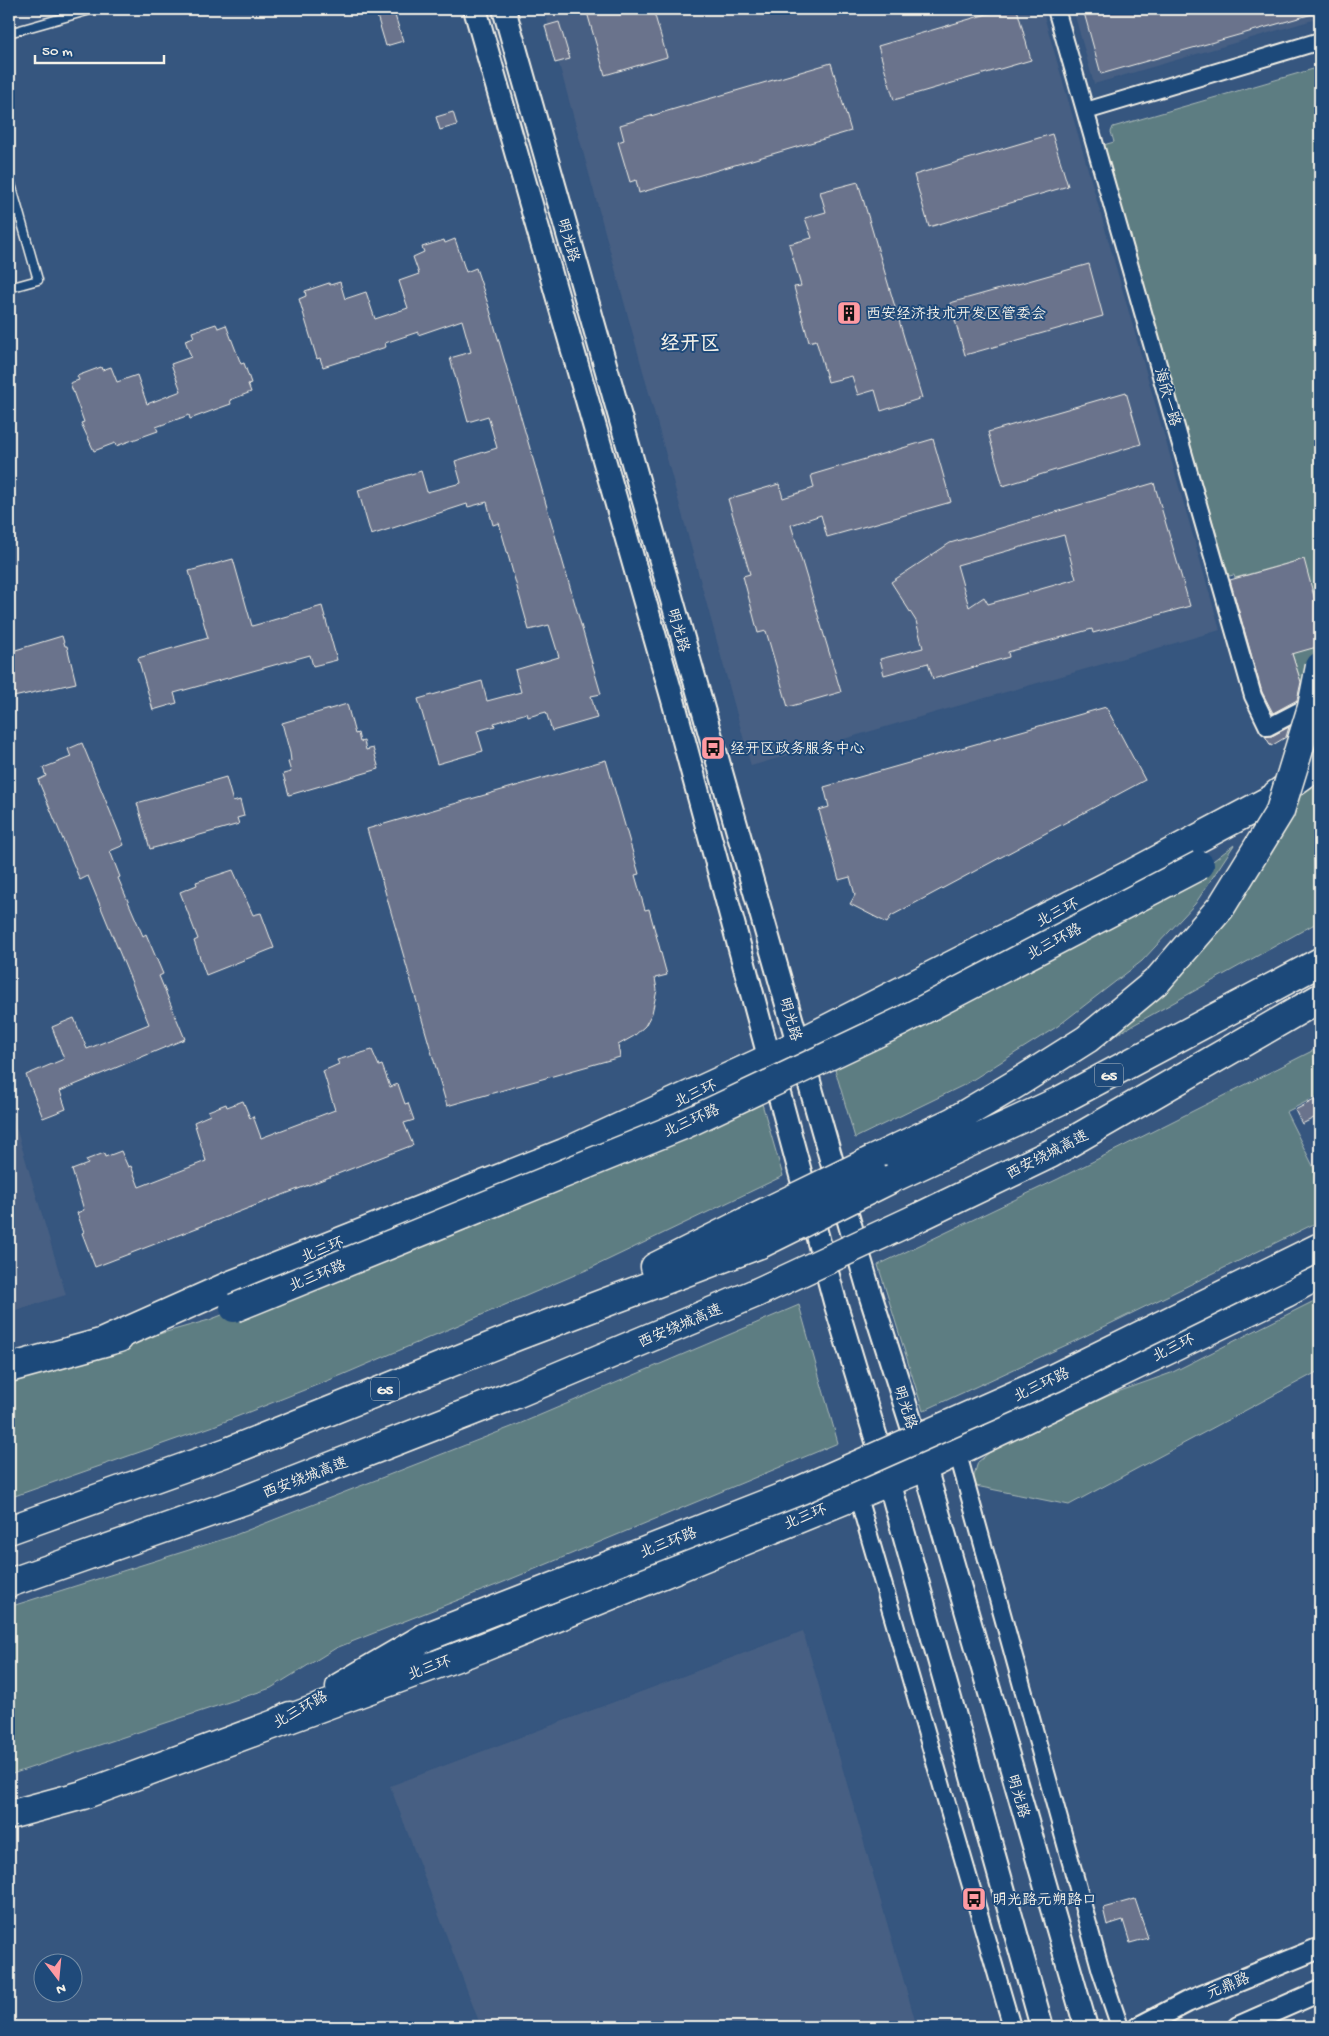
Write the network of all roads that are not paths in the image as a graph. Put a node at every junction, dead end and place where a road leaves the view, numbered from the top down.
1 (94, 9) edge
2 (476, 9) edge
3 (504, 9) edge
4 (1056, 9) edge
5 (9, 33) edge
6 (1320, 41) edge
7 (1086, 111) junction
8 (9, 177) edge
9 (9, 288) edge
10 (1320, 666) edge
11 (1320, 700) edge
12 (1320, 763) edge
13 (1270, 800) junction
14 (1320, 962) edge
15 (1320, 998) edge
16 (1320, 1019) edge
17 (798, 1043) junction
18 (770, 1058) junction
19 (1158, 1093) junction
20 (752, 1233) junction
21 (1320, 1247) edge
22 (1320, 1274) edge
23 (101, 1343) junction
24 (9, 1368) edge
25 (958, 1452) junction
26 (925, 1467) junction
27 (890, 1481) junction
28 (857, 1494) junction
29 (9, 1530) edge
30 (9, 1583) edge
31 (275, 1724) junction
32 (9, 1815) edge
33 (1320, 1948) edge
34 (1320, 1991) edge
35 (1012, 2027) edge
36 (1042, 2027) edge
37 (1086, 2027) edge
38 (1120, 2027) edge
39 (1139, 2027) edge
40 (1238, 2027) edge

1 - 5 lane
2 - 18 main road, 明光路
3 - 17 main road, 明光路
4 - 7 street, 海欣一路
6 - 7 street
7 - 11 street, 海欣一路
8 - 9 lane
10 - 20 highway, bridge
12 - 13 highway, 北三环路
13 - 17 highway, 北三环
13 - 23 highway, 北三环路, bridge
14 - 20 highway, G5, bridge
15 - 19 highway, 西安绕城高速
16 - 19 highway
17 - 18 highway, 北三环
17 - 26 main road, 明光路
18 - 23 highway, 北三环
18 - 27 main road, 明光路
19 - 30 highway, 西安绕城高速, bridge
20 - 29 highway, G5
21 - 31 highway, 北三环路, bridge
22 - 25 highway, 北三环
23 - 24 highway, 北三环路
25 - 26 highway, 北三环
25 - 38 street
26 - 27 highway, 北三环
26 - 37 main road, 明光路
27 - 28 highway, 北三环
27 - 36 main road, 明光路
28 - 31 highway, 北三环
28 - 35 street
31 - 32 highway, 北三环路
33 - 39 street, 元鼎路
34 - 40 street

